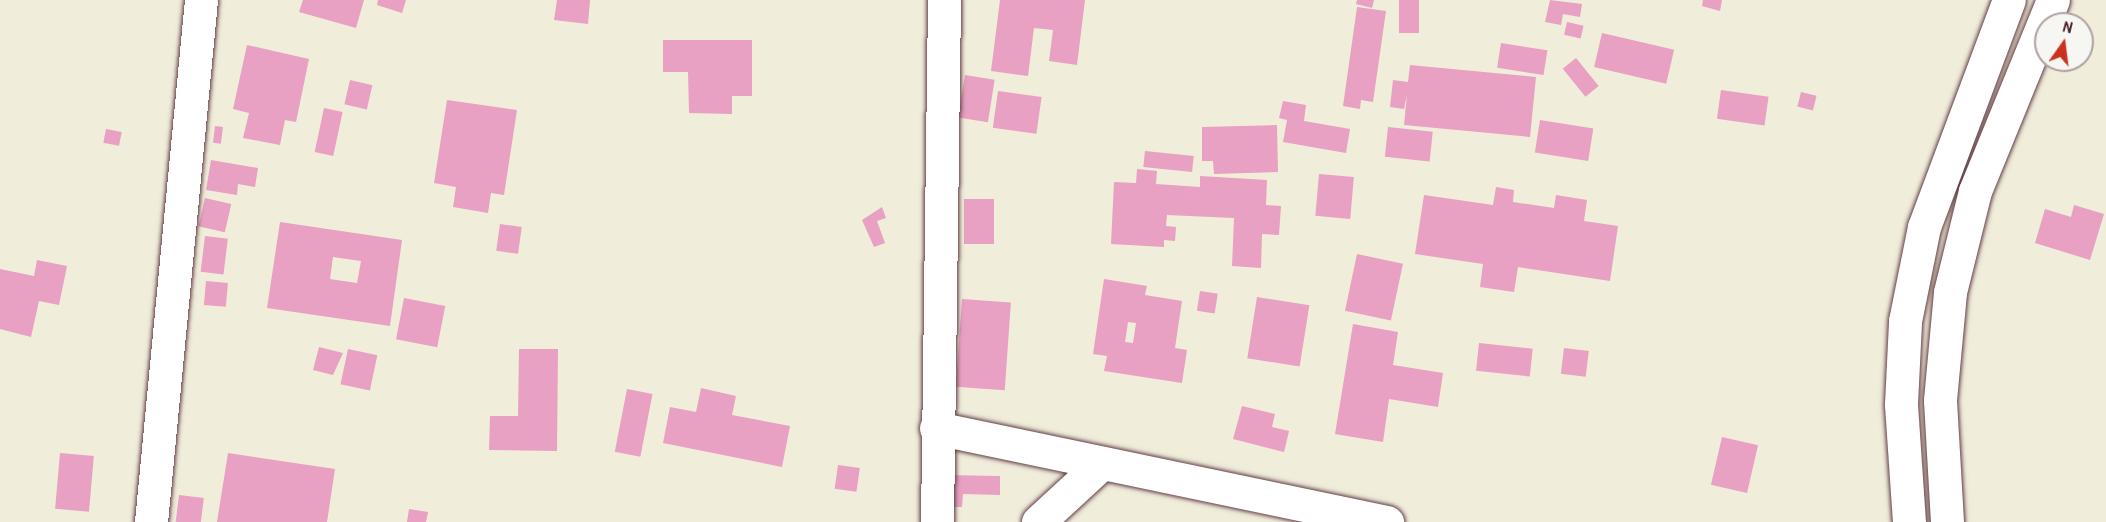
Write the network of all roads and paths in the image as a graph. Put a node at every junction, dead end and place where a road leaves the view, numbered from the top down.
1 (201, 0) edge
2 (944, 0) edge
3 (2009, 0) edge
4 (2053, 0) edge
5 (936, 428) junction
6 (1102, 463) junction
7 (151, 522) edge
8 (937, 522) edge
9 (1038, 522) edge
10 (1387, 522) edge
11 (1909, 522) edge
12 (1947, 522) edge

1 - 7 street
2 - 5 street
3 - 11 street
4 - 12 street
5 - 6 street
5 - 8 street
6 - 9 street
6 - 10 street

